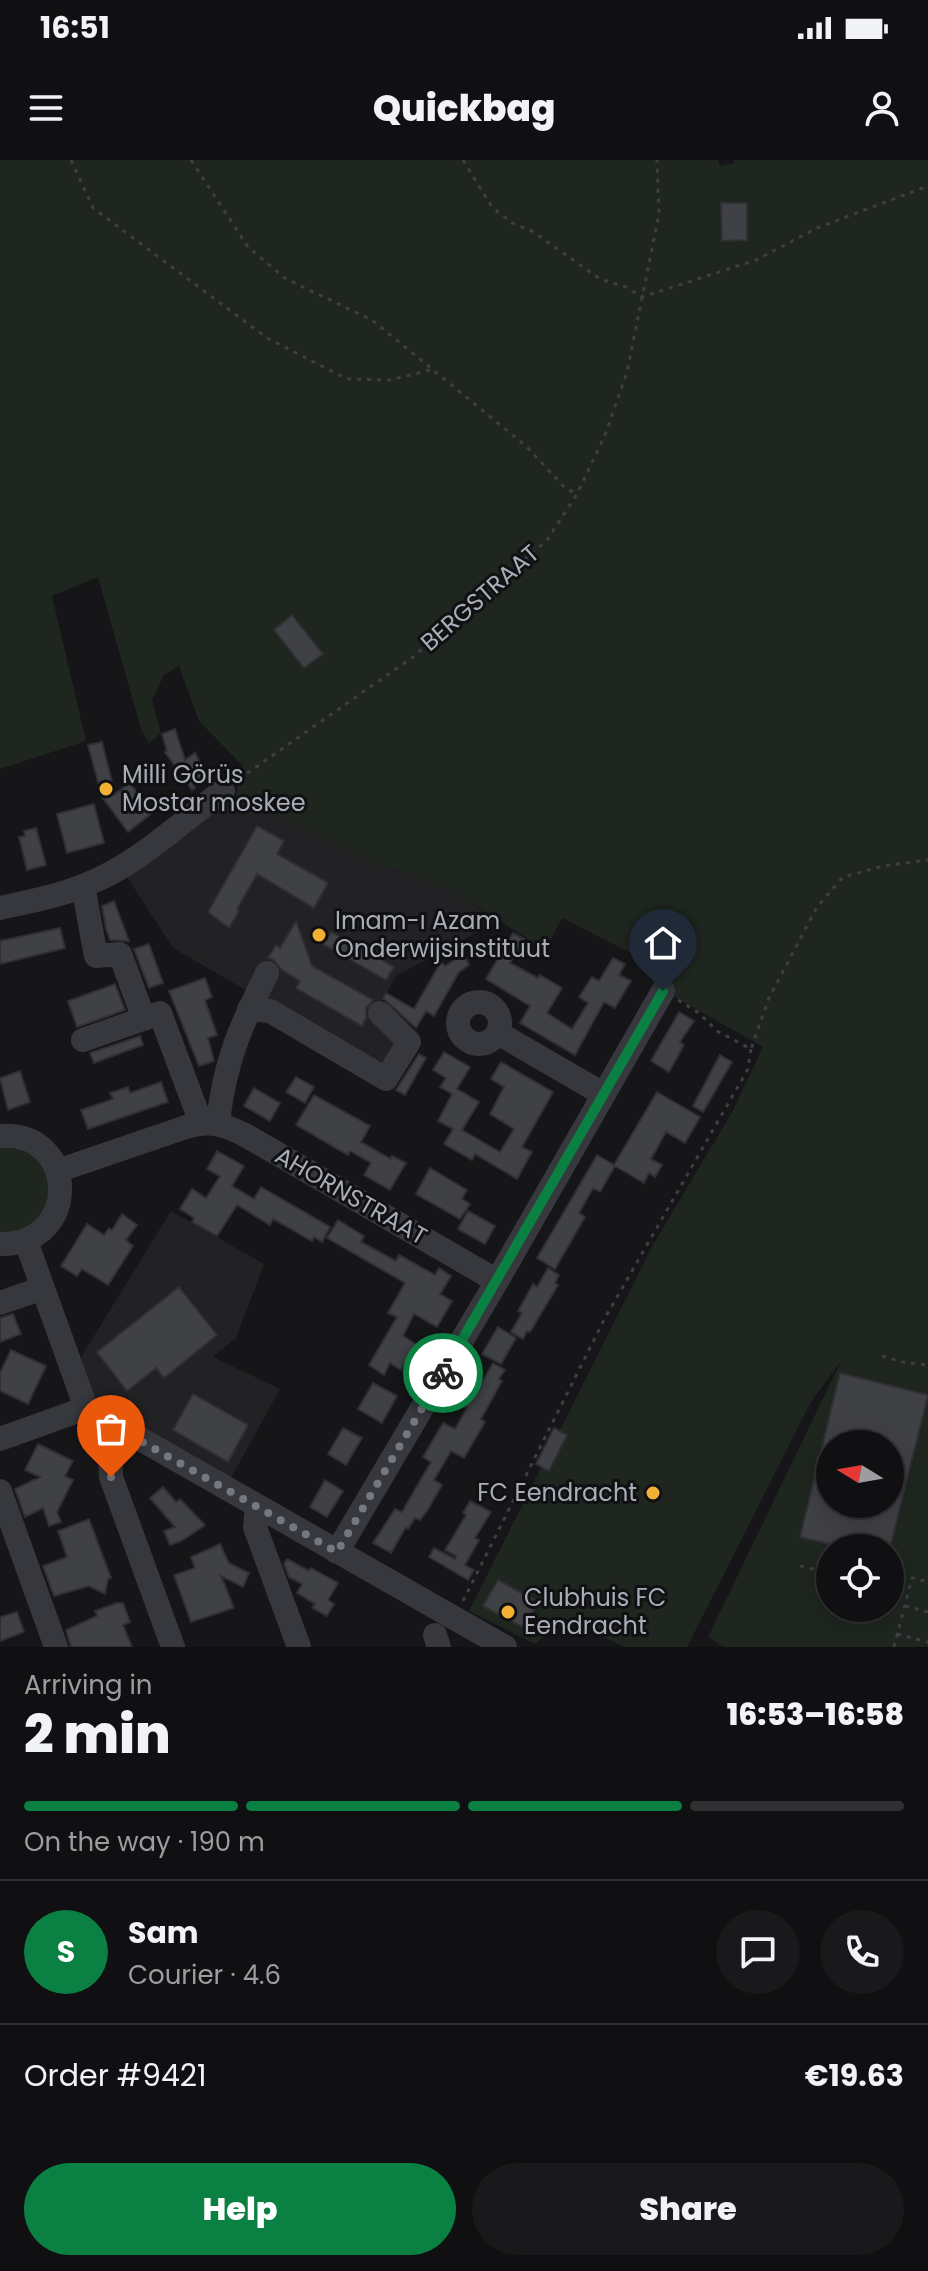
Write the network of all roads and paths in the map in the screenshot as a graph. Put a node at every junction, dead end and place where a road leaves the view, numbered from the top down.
1 (71, 160) edge
2 (191, 160) edge
3 (463, 160) edge
4 (657, 160) edge
5 (928, 186) edge
6 (642, 297) junction
7 (432, 370) junction
8 (577, 494) junction
9 (223, 791) joint
10 (928, 860) edge
11 (83, 886) junction
12 (0, 908) edge
13 (267, 973) dead end
14 (663, 991) joint
15 (249, 1009) junction
16 (380, 1013) dead end
17 (144, 1019) junction
18 (498, 1033) dead end
19 (83, 1040) dead end
20 (751, 1049) junction
21 (603, 1094) junction
22 (209, 1122) junction
23 (0, 1136) edge
24 (58, 1173) junction
25 (26, 1241) junction
26 (0, 1244) edge
27 (497, 1281) junction
28 (43, 1288) junction
29 (0, 1303) edge
30 (882, 1356) dead end
31 (928, 1365) edge
32 (86, 1408) junction
33 (123, 1431) junction
34 (0, 1439) edge
35 (0, 1491) edge
36 (257, 1506) junction
37 (337, 1552) junction
38 (800, 1566) dead end
39 (816, 1570) edge
40 (928, 1582) edge
41 (904, 1606) joint
42 (928, 1612) edge
43 (454, 1618) junction
44 (900, 1622) edge
45 (897, 1634) junction
46 (928, 1642) edge
47 (492, 1644) edge
48 (56, 1647) edge
49 (173, 1647) edge
50 (299, 1647) edge
51 (894, 1647) edge

1 - 7 path
2 - 7 path
3 - 6 path
4 - 6 path, BERGSTRAAT
5 - 6 path
6 - 8 path, BERGSTRAAT
7 - 8 path
8 - 9 path, BERGSTRAAT
9 - 11 street
10 - 20 path
11 - 12 street
11 - 17 street
13 - 15 street
14 - 20 path
14 - 21 street
15 - 16 street
15 - 22 street
17 - 19 street
17 - 22 street
18 - 21 street
20 - 43 path
21 - 27 street
22 - 24 street
22 - 27 street, AHORNSTRAAT
23 - 24 street
24 - 25 street
25 - 26 street
25 - 28 street
27 - 37 street
28 - 29 street
28 - 32 street
30 - 31 path
32 - 33 street
32 - 34 street
33 - 36 street
33 - 49 street
35 - 48 street
36 - 37 street
36 - 50 street
37 - 43 street
38 - 39 path
40 - 41 path
41 - 42 path
43 - 47 street
44 - 45 path
45 - 46 path
45 - 51 path

